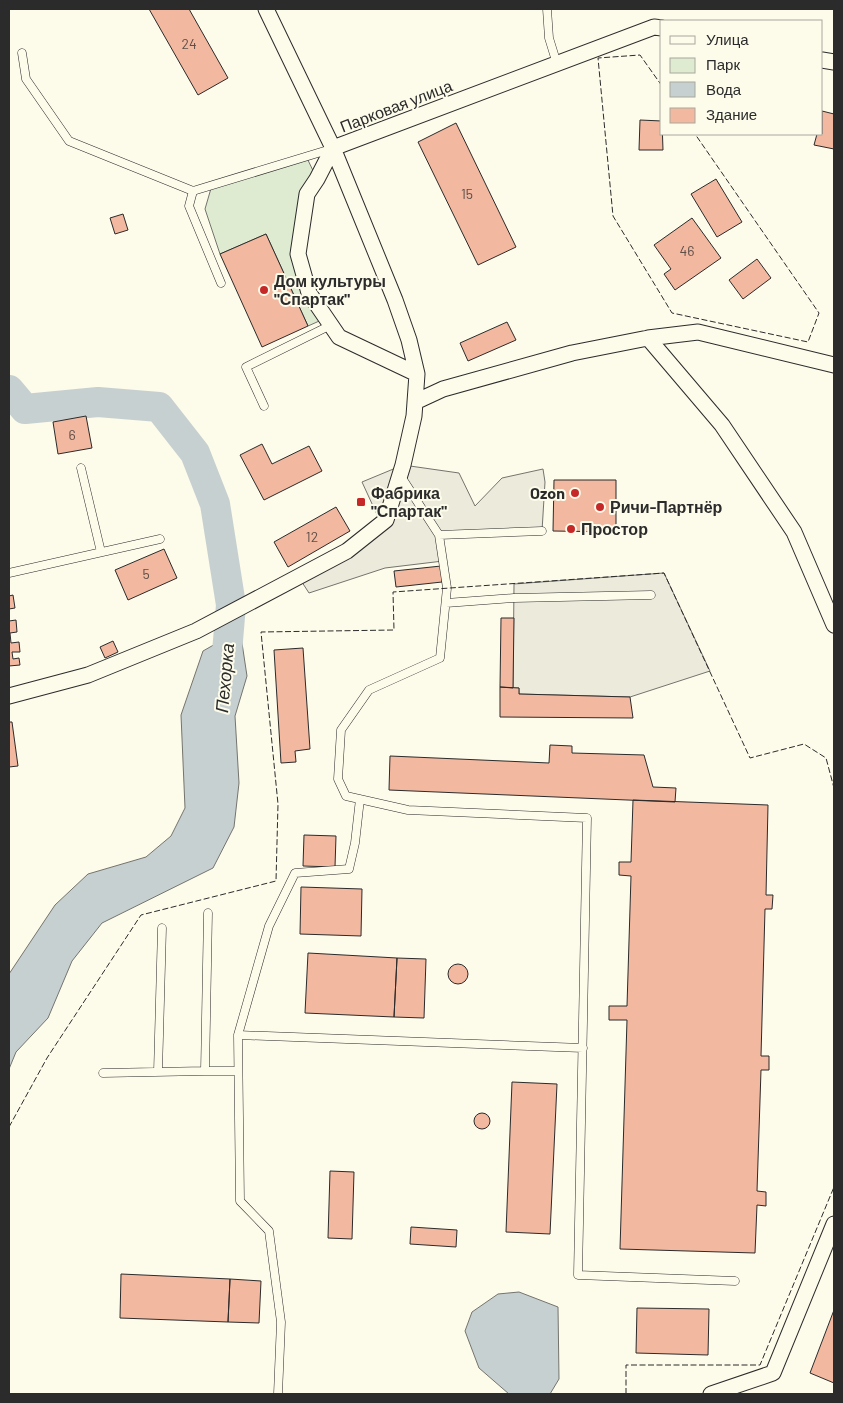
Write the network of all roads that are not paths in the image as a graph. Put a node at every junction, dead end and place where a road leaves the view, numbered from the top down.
1 (266, 9) edge
2 (547, 9) edge
3 (660, 28) edge
4 (22, 53) dead end
5 (557, 64) junction
6 (333, 148) junction
7 (193, 191) junction
8 (221, 283) dead end
9 (331, 325) junction
10 (648, 338) junction
11 (832, 363) edge
12 (417, 374) junction
13 (415, 402) junction
14 (264, 406) dead end
15 (81, 468) dead end
16 (400, 475) junction
17 (542, 531) dead end
18 (439, 536) junction
19 (160, 539) dead end
20 (101, 552) junction
21 (9, 573) edge
22 (651, 595) dead end
23 (446, 604) junction
24 (834, 625) edge
25 (9, 696) edge
26 (360, 800) junction
27 (208, 913) dead end
28 (162, 928) dead end
29 (238, 1035) junction
30 (582, 1048) junction
31 (205, 1071) junction
32 (238, 1071) junction
33 (158, 1072) junction
34 (103, 1073) dead end
35 (834, 1224) edge
36 (734, 1281) dead end
37 (278, 1394) edge
38 (711, 1394) edge

1 - 6 street
2 - 5 lane
3 - 5 street, Парковая улица
4 - 7 lane
5 - 6 street, Парковая улица
6 - 7 lane
6 - 9 street, Парковая улица
6 - 12 street
7 - 8 lane
9 - 12 street, Парковая улица
9 - 14 lane
10 - 11 street
10 - 13 street
10 - 24 street
12 - 13 street
13 - 16 street
15 - 20 lane
16 - 18 lane
16 - 25 street
17 - 18 lane
18 - 23 lane
19 - 20 lane
20 - 21 lane
22 - 23 lane
23 - 26 lane
26 - 29 lane
26 - 30 lane
27 - 31 lane
28 - 33 lane
29 - 30 lane
29 - 32 lane
30 - 36 lane
31 - 32 lane
31 - 33 lane
32 - 37 lane
33 - 34 lane
35 - 38 street

